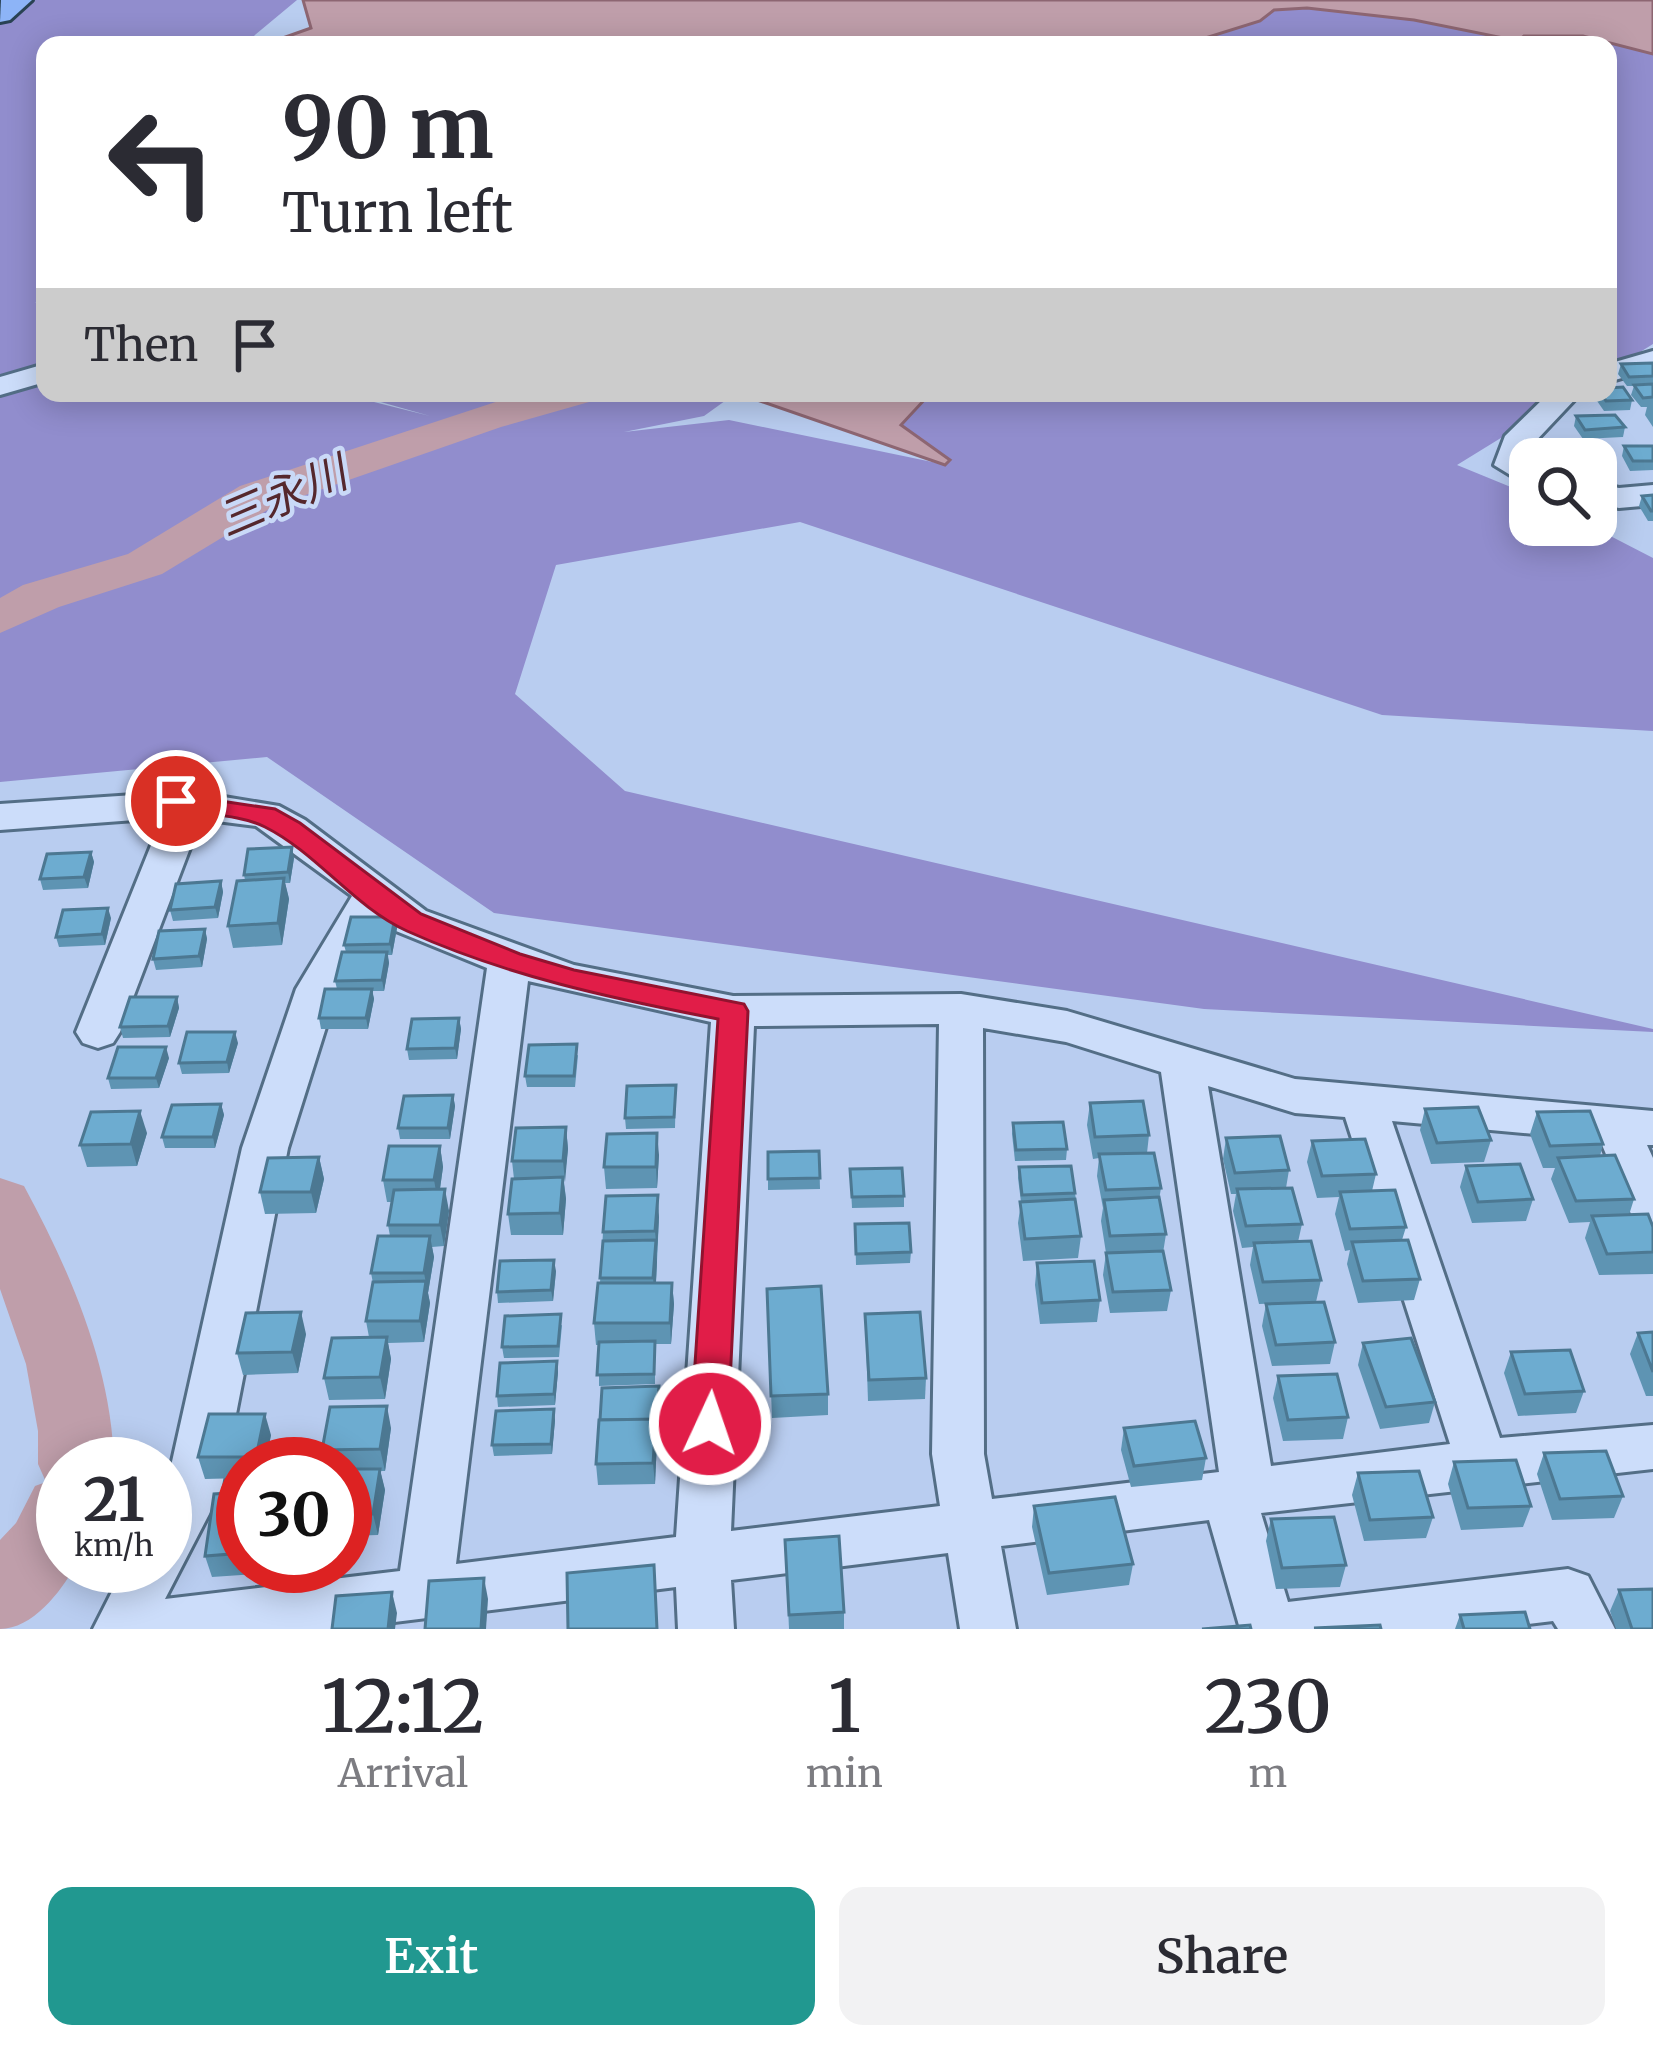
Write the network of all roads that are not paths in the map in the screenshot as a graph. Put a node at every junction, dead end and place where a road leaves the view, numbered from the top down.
1 (18, 0) edge
2 (0, 14) edge
3 (1653, 360) edge
4 (1617, 370) edge
5 (36, 376) edge
6 (0, 386) edge
7 (1557, 402) edge
8 (1521, 438) edge
9 (1653, 495) edge
10 (1617, 498) edge
11 (187, 805) junction
12 (0, 817) edge
13 (374, 893) junction
14 (509, 961) junction
15 (961, 1010) junction
16 (733, 1011) junction
17 (98, 1032) dead end
18 (1182, 1063) junction
19 (1363, 1102) junction
20 (1635, 1127) edge
21 (1653, 1213) edge
22 (1653, 1447) edge
23 (1482, 1462) junction
24 (192, 1494) edge
25 (1239, 1495) junction
26 (970, 1528) junction
27 (702, 1561) junction
28 (425, 1592) junction
29 (140, 1593) edge
30 (121, 1629) edge
31 (132, 1629) edge
32 (706, 1629) edge
33 (988, 1629) edge
34 (1273, 1629) edge
35 (1587, 1629) edge

1 - 2 main road
3 - 4 street
5 - 6 street
7 - 8 street
9 - 10 street
11 - 12 street
11 - 13 street
11 - 17 street
13 - 14 street
13 - 24 street
14 - 16 street
14 - 28 street
15 - 16 street
15 - 18 street
15 - 26 street
16 - 27 street
18 - 19 street
18 - 25 street
19 - 20 street
19 - 23 street
20 - 21 street
22 - 23 street
23 - 25 street
25 - 26 street
25 - 34 street
26 - 27 street
26 - 33 street
27 - 28 street
27 - 32 street
28 - 31 street
29 - 30 street
34 - 35 street

